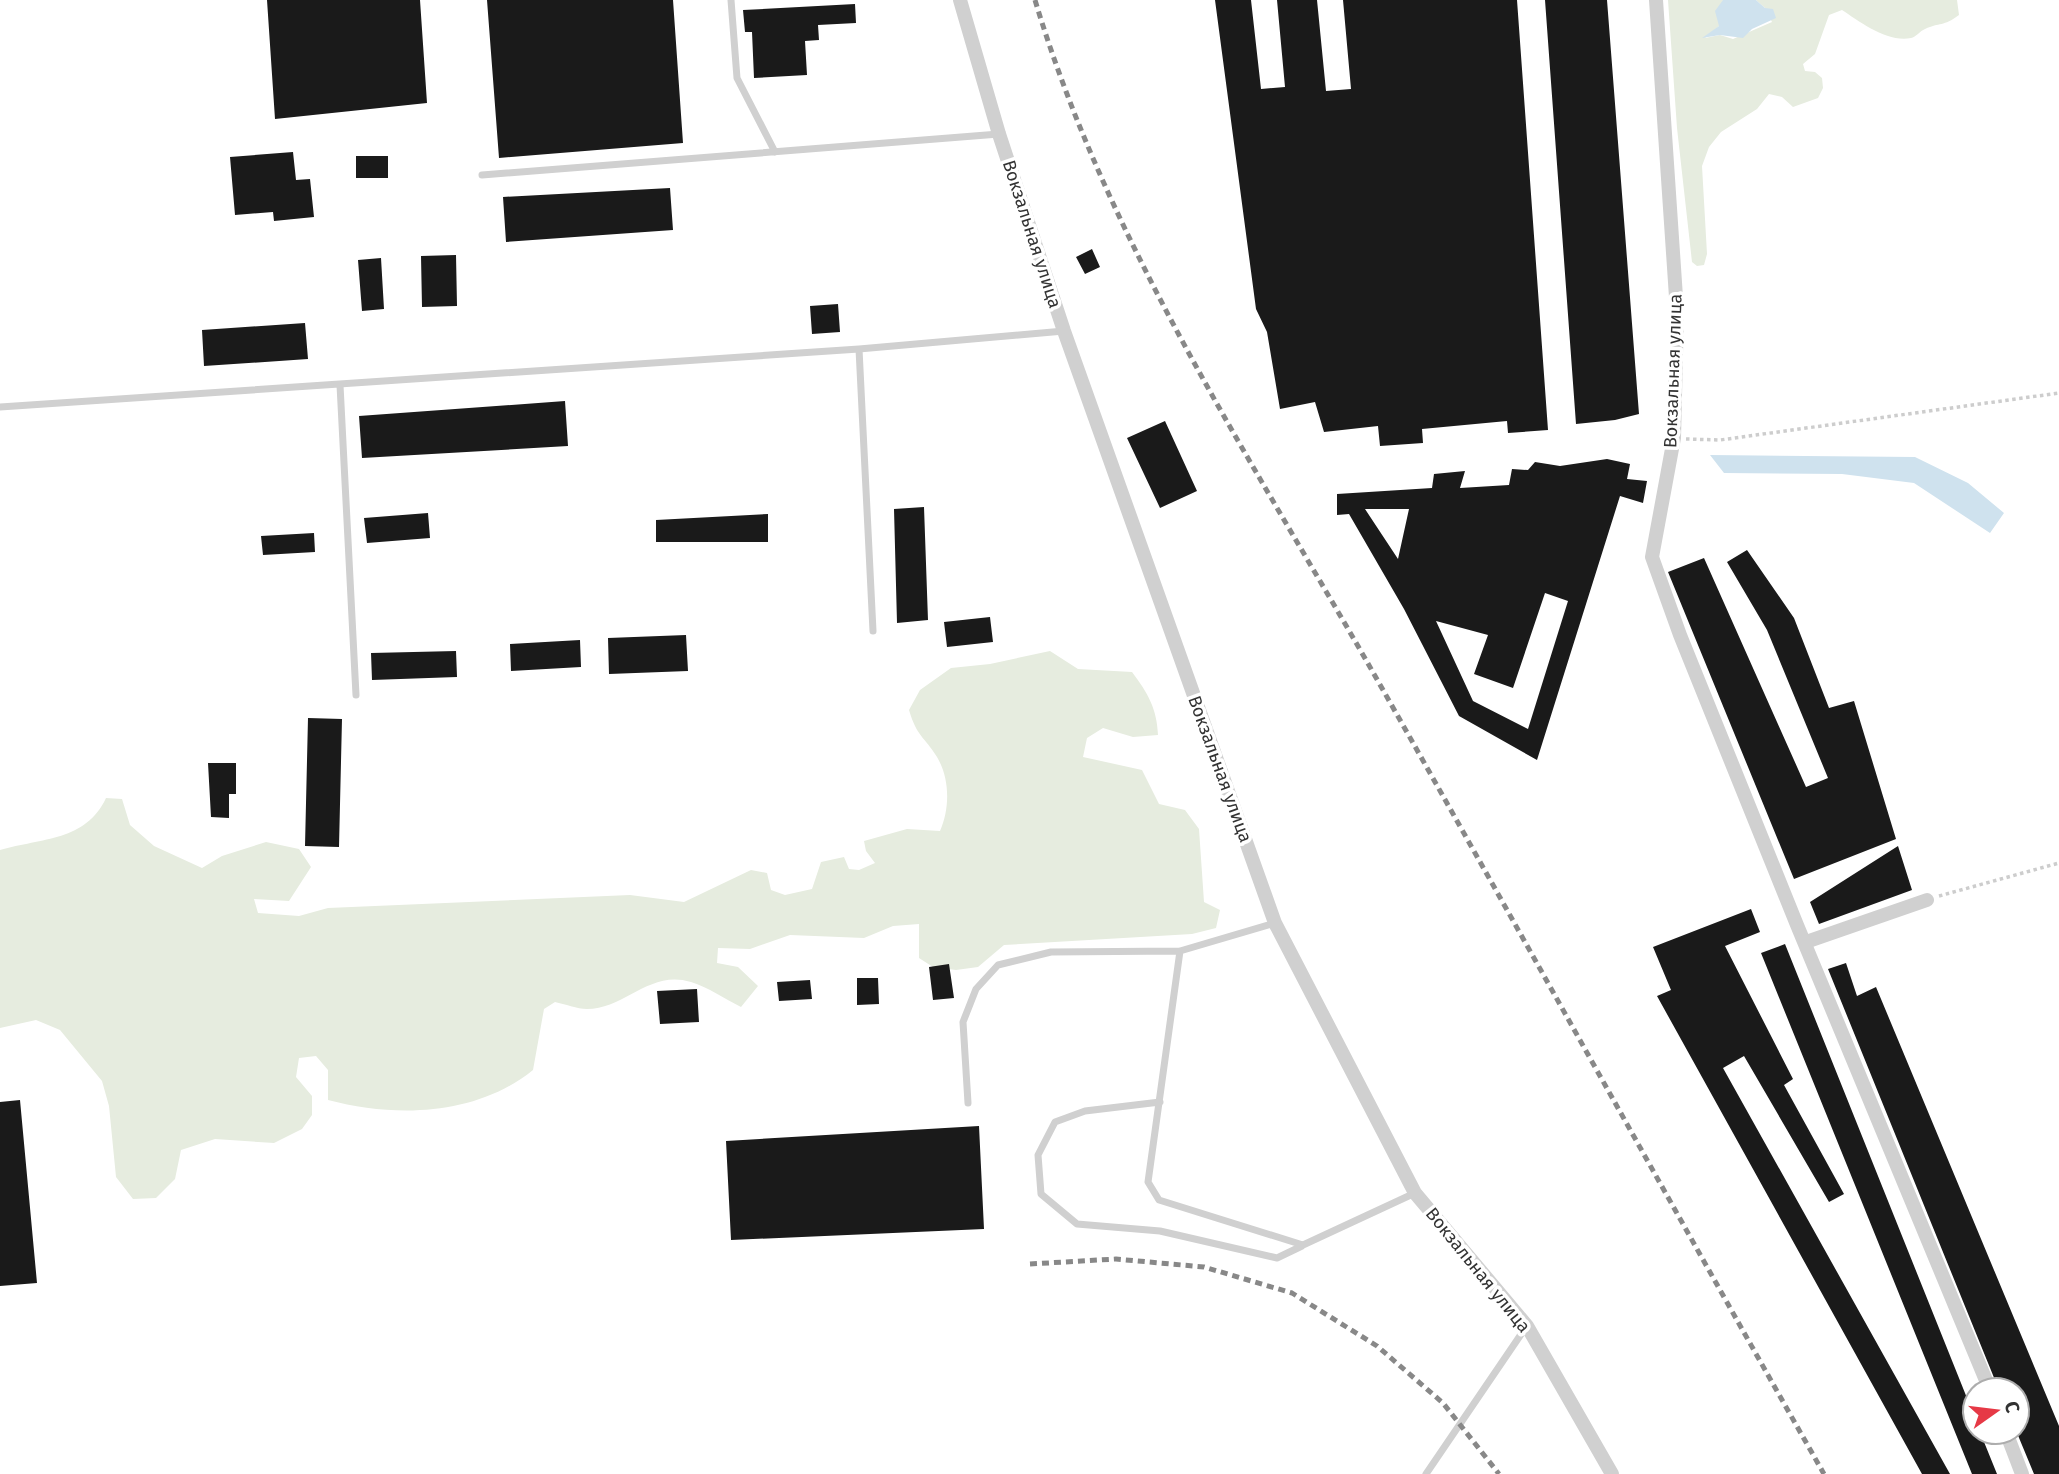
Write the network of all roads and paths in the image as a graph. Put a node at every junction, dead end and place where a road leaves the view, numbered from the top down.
1 (731, 0) edge
2 (960, 0) edge
3 (1657, 0) edge
4 (999, 134) junction
5 (775, 152) junction
6 (482, 175) dead end
7 (1064, 331) junction
8 (859, 349) junction
9 (340, 385) junction
10 (2059, 393) edge
11 (0, 407) edge
12 (1674, 438) junction
13 (873, 631) dead end
14 (356, 695) dead end
15 (2059, 863) edge
16 (1927, 900) joint
17 (1275, 923) junction
18 (1806, 942) junction
19 (1180, 951) junction
20 (1160, 1102) junction
21 (968, 1103) dead end
22 (1415, 1193) junction
23 (1303, 1245) junction
24 (1527, 1326) junction
25 (1984, 1376) edge
26 (2011, 1446) edge
27 (1426, 1474) edge
28 (1612, 1474) edge
29 (2022, 1474) edge

1 - 5 lane
2 - 4 street, Вокзальная улица
3 - 12 street, Вокзальная улица
4 - 5 lane
4 - 7 street, Вокзальная улица
5 - 6 lane
7 - 8 lane
7 - 17 street, Вокзальная улица
8 - 9 lane
8 - 13 lane
9 - 11 lane
9 - 14 lane
10 - 12 path
12 - 18 street, Вокзальная улица
15 - 16 path
16 - 18 street
17 - 19 lane
17 - 22 street, Вокзальная улица
18 - 25 street, Вокзальная улица
19 - 20 lane
19 - 21 lane
20 - 23 lane
20 - 23 lane
22 - 23 lane
22 - 24 street, Вокзальная улица
24 - 27 lane
24 - 28 street, Вокзальная улица
26 - 29 street

